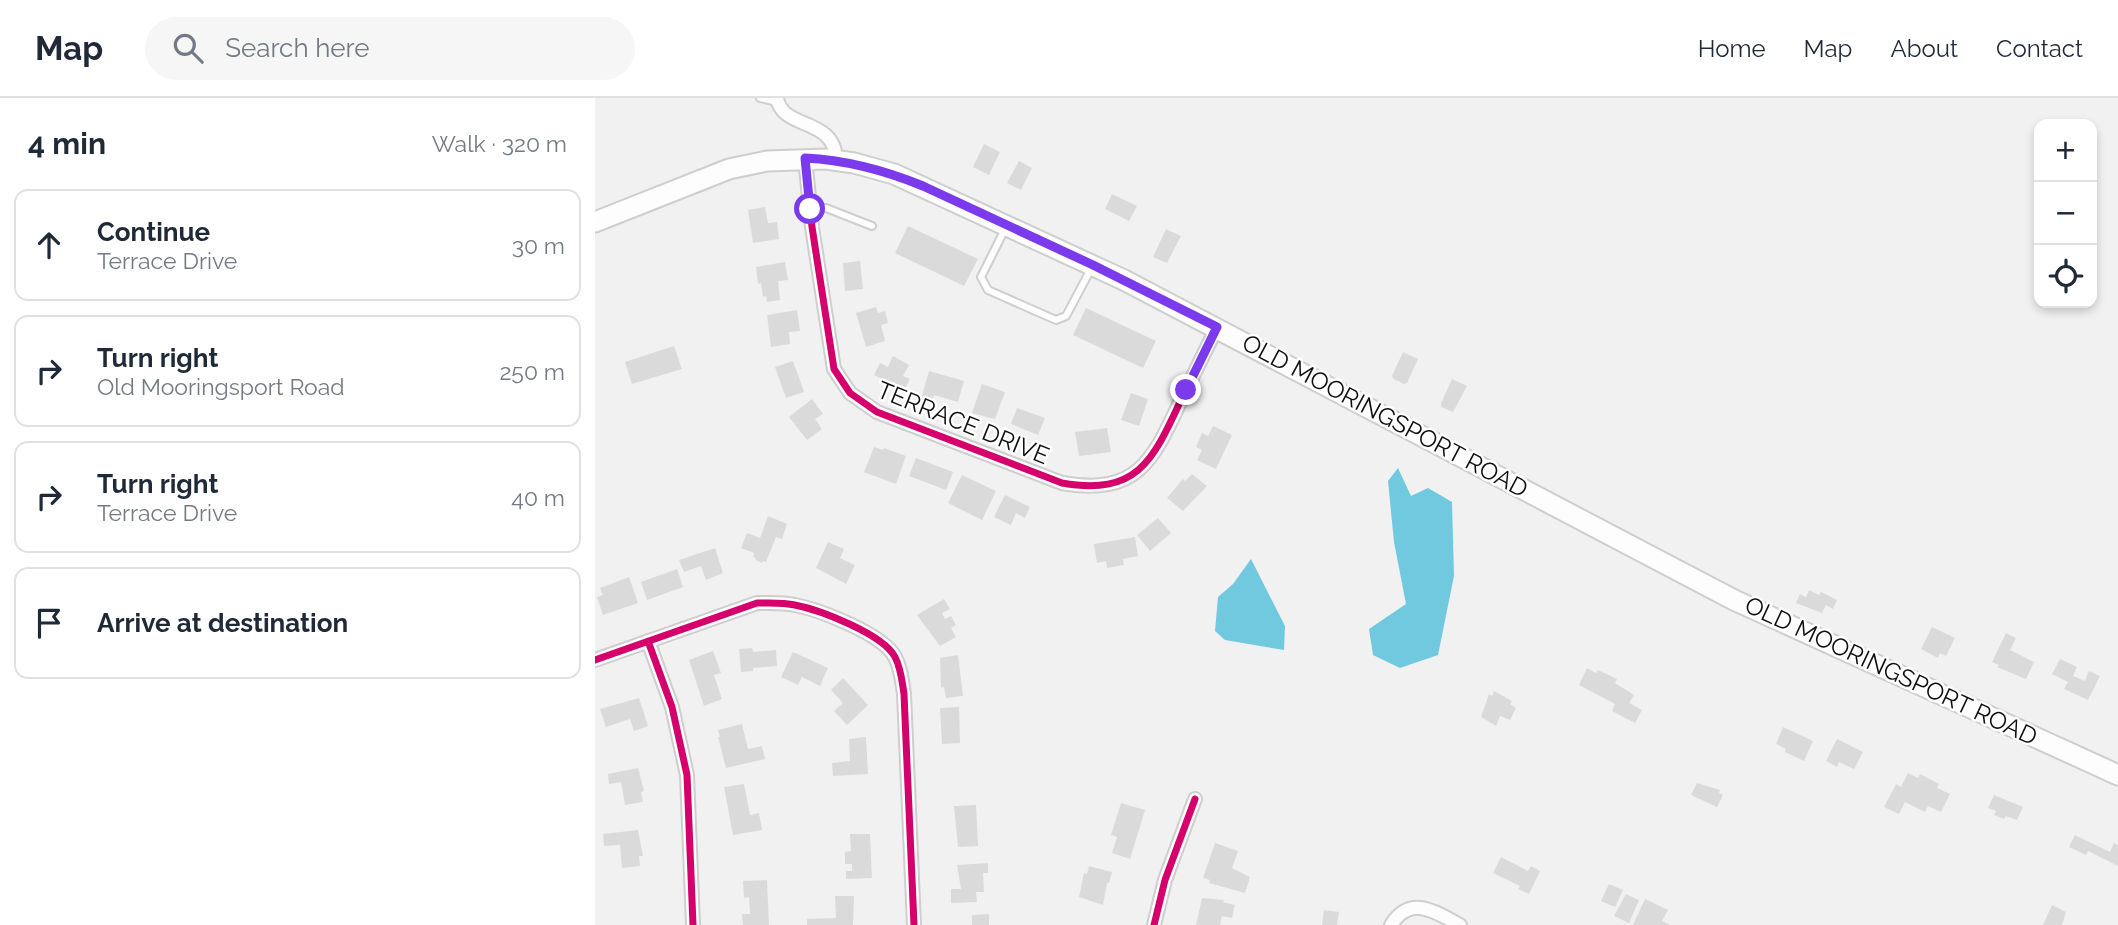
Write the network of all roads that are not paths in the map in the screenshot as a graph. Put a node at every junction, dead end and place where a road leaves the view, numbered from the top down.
1 (760, 98) edge
2 (777, 100) edge
3 (805, 158) junction
4 (836, 161) junction
5 (810, 209) junction
6 (595, 222) edge
7 (1007, 224) junction
8 (871, 226) dead end
9 (1093, 265) junction
10 (1217, 327) junction
11 (648, 641) junction
12 (595, 660) edge
13 (2118, 775) edge
14 (1195, 800) dead end
15 (693, 925) edge
16 (914, 925) edge
17 (1154, 925) edge
18 (1391, 925) edge
19 (1460, 925) edge

1 - 2 lane
2 - 4 street
3 - 4 main road, OLD MOORINGSPORT ROAD
3 - 5 street, TERRACE DRIVE
3 - 6 main road, OLD MOORINGSPORT ROAD
4 - 7 main road, OLD MOORINGSPORT ROAD
5 - 8 lane
5 - 10 street, TERRACE DRIVE
7 - 9 main road, OLD MOORINGSPORT ROAD
7 - 9 lane
9 - 10 main road, OLD MOORINGSPORT ROAD
10 - 13 main road, OLD MOORINGSPORT ROAD
11 - 12 street
11 - 15 street
11 - 16 street
14 - 17 street
18 - 19 street

